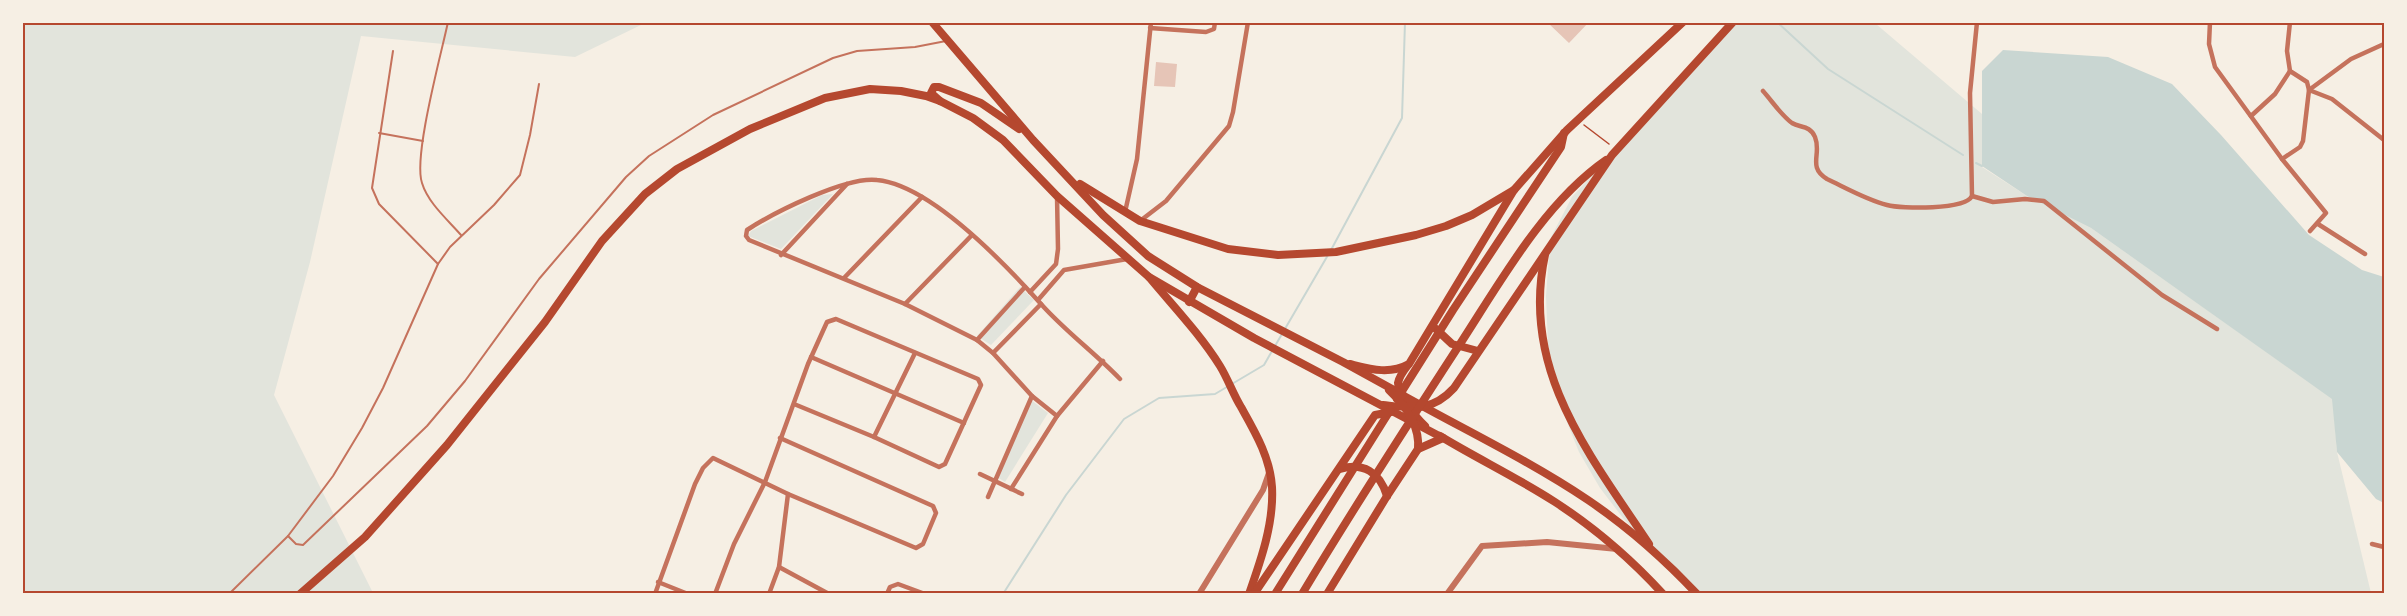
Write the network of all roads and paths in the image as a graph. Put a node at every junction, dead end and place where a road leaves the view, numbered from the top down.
1 (447, 22) edge
2 (932, 22) edge
3 (1215, 22) edge
4 (1248, 22) edge
5 (1683, 22) edge
6 (1733, 22) edge
7 (1977, 22) edge
8 (2211, 22) edge
9 (2290, 22) edge
10 (1150, 25) edge
11 (948, 41) junction
12 (2385, 45) edge
13 (393, 51) dead end
14 (2290, 71) junction
15 (539, 84) dead end
16 (2309, 90) junction
17 (1763, 91) dead end
18 (940, 101) junction
19 (2251, 116) junction
20 (1578, 120) junction
21 (379, 133) junction
22 (1564, 133) junction
23 (1034, 140) junction
24 (2385, 140) edge
25 (423, 141) junction
26 (1615, 153) junction
27 (2282, 159) junction
28 (1064, 172) junction
29 (848, 183) junction
30 (1514, 190) junction
31 (1057, 196) junction
32 (1972, 196) junction
33 (922, 197) junction
34 (1125, 212) junction
35 (1140, 221) junction
36 (2318, 224) junction
37 (2310, 231) dead end
38 (461, 235) junction
39 (972, 235) junction
40 (1546, 250) junction
41 (2366, 254) dead end
42 (781, 255) junction
43 (1127, 259) junction
44 (438, 264) junction
45 (1056, 264) junction
46 (1064, 270) junction
47 (1149, 277) junction
48 (844, 278) junction
49 (1025, 287) junction
50 (1197, 287) junction
51 (1030, 292) junction
52 (1040, 302) junction
53 (1189, 302) junction
54 (905, 304) junction
55 (1434, 322) junction
56 (2217, 329) dead end
57 (977, 340) junction
58 (1478, 351) junction
59 (915, 353) junction
60 (993, 353) junction
61 (811, 357) junction
62 (1103, 362) junction
63 (1343, 362) junction
64 (1409, 364) junction
65 (1120, 379) dead end
66 (1376, 380) junction
67 (895, 395) junction
68 (1403, 395) junction
69 (1032, 396) junction
70 (1365, 397) junction
71 (794, 404) junction
72 (1424, 407) junction
73 (1408, 409) junction
74 (1391, 412) junction
75 (1437, 413) junction
76 (1057, 416) junction
77 (964, 423) junction
78 (1414, 423) junction
79 (874, 437) junction
80 (780, 438) junction
81 (1443, 438) junction
82 (1418, 449) junction
83 (1270, 469) junction
84 (1340, 469) junction
85 (980, 474) dead end
86 (996, 480) junction
87 (765, 482) junction
88 (1011, 489) junction
89 (788, 494) junction
90 (1022, 494) dead end
91 (1386, 496) junction
92 (988, 497) dead end
93 (288, 537) junction
94 (2372, 544) dead end
95 (2385, 547) edge
96 (1618, 549) junction
97 (1653, 550) junction
98 (779, 567) junction
99 (658, 582) junction
100 (821, 592) edge
101 (229, 594) edge
102 (300, 594) edge
103 (655, 594) edge
104 (688, 594) edge
105 (715, 594) edge
106 (769, 594) edge
107 (829, 594) edge
108 (887, 594) edge
109 (925, 594) edge
110 (1199, 594) edge
111 (1249, 594) edge
112 (1254, 594) edge
113 (1275, 594) edge
114 (1302, 594) edge
115 (1327, 594) edge
116 (1447, 594) edge
117 (1663, 594) edge
118 (1697, 594) edge

1 - 25 lane
2 - 11 main road
3 - 10 street
4 - 35 street
5 - 20 main road
6 - 26 main road
7 - 32 street
8 - 19 street
9 - 14 street
10 - 34 street
11 - 23 main road
11 - 93 lane
12 - 16 street
13 - 21 lane
14 - 16 street
14 - 19 street
15 - 38 lane
16 - 24 street
16 - 27 street
17 - 32 street
18 - 23 main road
18 - 31 main road
18 - 102 main road
19 - 27 street
20 - 22 main road
20 - 26 path
21 - 25 lane
21 - 44 lane
22 - 30 main road
22 - 113 main road
23 - 28 main road
25 - 38 lane
26 - 40 main road
26 - 114 main road
27 - 36 street
28 - 34 main road
28 - 50 main road
29 - 33 street
29 - 42 street
29 - 42 street
30 - 35 main road
30 - 55 main road
31 - 43 main road
31 - 45 street
32 - 56 street
33 - 39 street
33 - 48 street
34 - 35 main road
36 - 37 street
36 - 41 street
38 - 44 lane
39 - 49 street
39 - 54 street
40 - 58 main road
40 - 97 main road
42 - 48 street
43 - 46 street
43 - 47 main road
44 - 93 lane
45 - 46 street
45 - 51 street
46 - 52 street
47 - 53 main road
47 - 83 main road
48 - 54 street
49 - 51 street
49 - 57 street
50 - 53 main road
50 - 63 main road
51 - 52 street
52 - 60 street
52 - 62 street
53 - 70 main road
54 - 57 street
55 - 58 main road
55 - 64 main road
57 - 60 street
58 - 72 main road
59 - 61 street
59 - 67 street
59 - 77 street
60 - 69 street
61 - 67 street
61 - 71 street
62 - 65 street
62 - 76 street
63 - 64 main road
63 - 66 main road
64 - 68 main road
66 - 68 main road
66 - 73 main road
67 - 77 street
67 - 79 street
68 - 72 main road
68 - 73 main road
69 - 76 street
69 - 86 street
70 - 73 main road
70 - 74 main road
71 - 79 street
71 - 80 street
72 - 73 main road
72 - 75 main road
73 - 74 main road
73 - 75 main road
73 - 78 main road
73 - 81 main road
74 - 78 main road
74 - 84 main road
75 - 97 main road
76 - 88 street
77 - 79 street
78 - 81 main road
78 - 82 main road
80 - 87 street
80 - 89 street
81 - 82 main road
81 - 96 main road
82 - 91 main road
83 - 110 street
83 - 111 main road
84 - 91 main road
84 - 112 main road
85 - 86 street
86 - 88 street
86 - 92 street
87 - 89 street
87 - 99 street
87 - 105 street
88 - 90 street
89 - 98 street
91 - 115 main road
93 - 101 lane
94 - 95 street
96 - 116 street
96 - 117 main road
97 - 118 main road
98 - 100 street
98 - 106 street
99 - 103 street
99 - 104 street
100 - 107 street
108 - 109 street

